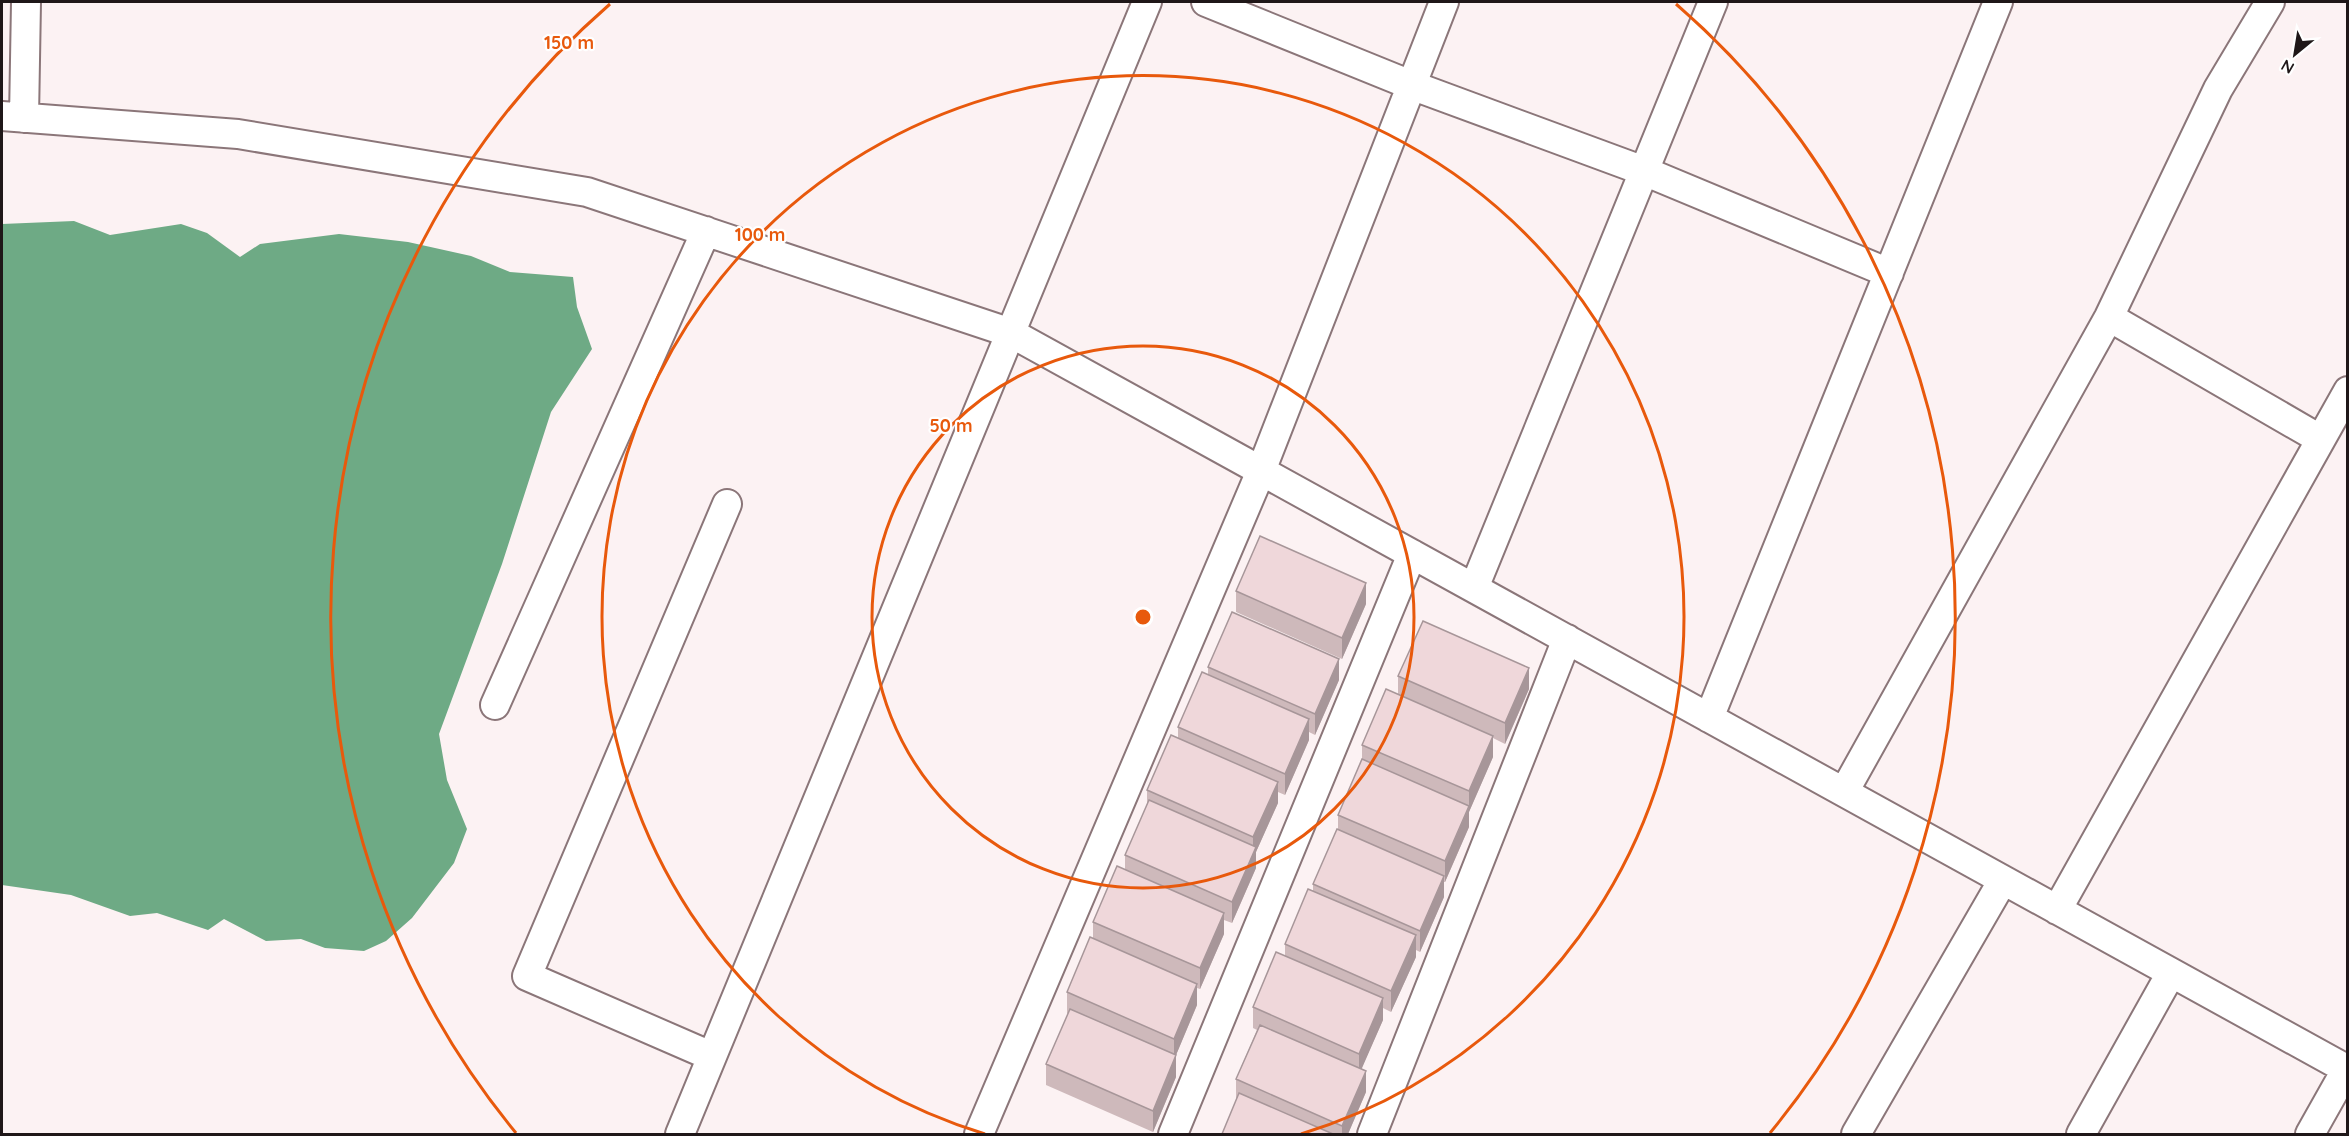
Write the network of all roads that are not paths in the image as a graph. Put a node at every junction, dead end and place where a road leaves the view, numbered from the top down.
1 (26, 2) edge
2 (1147, 2) edge
3 (1206, 2) edge
4 (1444, 2) edge
5 (1713, 2) edge
6 (1998, 2) edge
7 (2270, 2) edge
8 (1411, 85) junction
9 (13, 117) edge
10 (1644, 171) junction
11 (706, 231) junction
12 (1889, 273) junction
13 (2109, 317) junction
14 (1011, 333) junction
15 (2348, 391) edge
16 (2320, 439) junction
17 (1261, 471) junction
18 (727, 504) dead end
19 (1412, 554) junction
20 (1474, 588) junction
21 (1567, 639) junction
22 (495, 705) dead end
23 (1709, 718) junction
24 (1844, 792) junction
25 (2003, 880) junction
26 (2057, 910) junction
27 (2171, 973) junction
28 (711, 1056) junction
29 (2347, 1070) edge
30 (680, 1134) edge
31 (979, 1134) edge
32 (1173, 1134) edge
33 (1372, 1134) edge
34 (1856, 1134) edge
35 (2081, 1134) edge
36 (2310, 1134) edge

1 - 9 street
2 - 14 street
3 - 8 street
4 - 8 street
5 - 10 street
6 - 12 street
7 - 13 street
8 - 10 street
8 - 17 street
9 - 11 street
10 - 12 street
10 - 20 street
11 - 14 street
11 - 22 street
12 - 23 street
13 - 16 street
13 - 24 street
14 - 17 street
14 - 28 street
15 - 16 street
16 - 26 street
17 - 19 street
17 - 31 street
18 - 28 street
19 - 20 street
19 - 32 street
20 - 21 street
21 - 23 street
21 - 33 street
23 - 24 street
24 - 25 street
25 - 26 street
25 - 34 street
26 - 27 street
27 - 29 street
27 - 35 street
28 - 30 street
29 - 36 street

